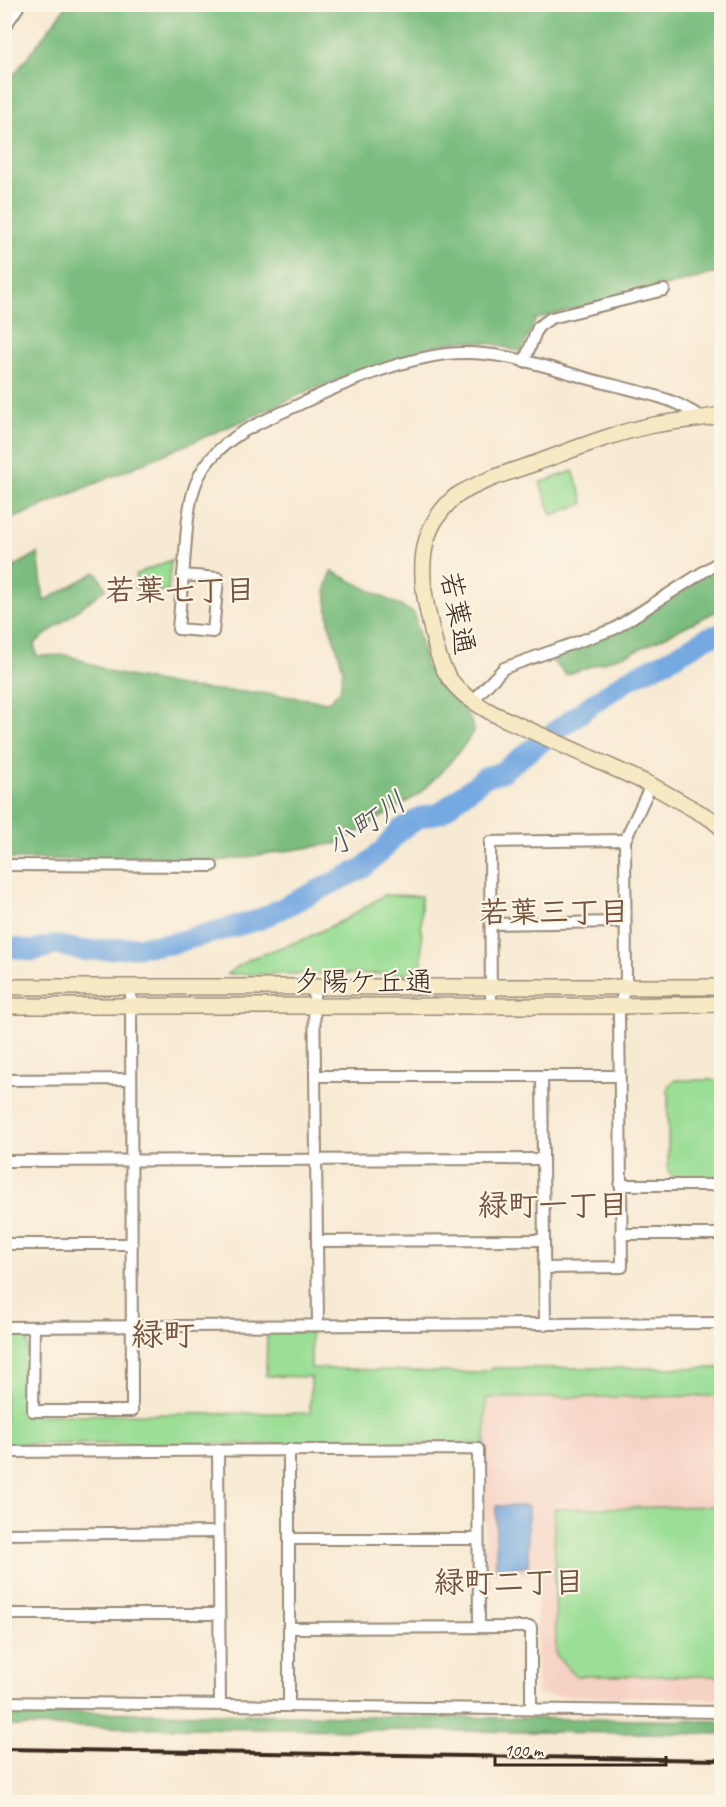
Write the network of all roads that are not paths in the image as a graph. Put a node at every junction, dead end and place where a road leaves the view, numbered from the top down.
1 (20, 4) edge
2 (4, 28) edge
3 (664, 290) dead end
4 (524, 362) junction
5 (722, 415) edge
6 (704, 418) junction
7 (722, 560) edge
8 (183, 575) junction
9 (473, 703) junction
10 (651, 785) junction
11 (722, 828) edge
12 (625, 840) junction
13 (4, 865) edge
14 (212, 866) dead end
15 (624, 922) junction
16 (491, 924) junction
17 (490, 986) junction
18 (626, 986) junction
19 (4, 987) edge
20 (314, 987) junction
21 (722, 987) edge
22 (131, 988) junction
23 (722, 1004) edge
24 (4, 1006) edge
25 (131, 1006) junction
26 (314, 1006) junction
27 (491, 1006) junction
28 (619, 1006) junction
29 (315, 1076) junction
30 (542, 1076) junction
31 (619, 1077) junction
32 (131, 1079) junction
33 (4, 1080) edge
34 (317, 1158) junction
35 (542, 1159) junction
36 (4, 1161) edge
37 (132, 1161) junction
38 (620, 1185) junction
39 (722, 1185) edge
40 (621, 1234) junction
41 (722, 1234) edge
42 (544, 1240) junction
43 (318, 1241) junction
44 (4, 1244) edge
45 (132, 1244) junction
46 (544, 1268) junction
47 (722, 1323) edge
48 (318, 1324) junction
49 (545, 1324) junction
50 (4, 1327) edge
51 (34, 1327) junction
52 (132, 1327) junction
53 (289, 1449) junction
54 (218, 1450) junction
55 (4, 1452) edge
56 (218, 1532) junction
57 (4, 1534) edge
58 (290, 1539) junction
59 (478, 1539) junction
60 (4, 1614) edge
61 (219, 1614) junction
62 (479, 1627) junction
63 (289, 1628) junction
64 (4, 1702) edge
65 (219, 1704) junction
66 (289, 1706) junction
67 (531, 1708) junction
68 (722, 1712) edge

1 - 2 street
3 - 4 street
4 - 6 street
4 - 8 street
5 - 6 main road, 若葉通
6 - 9 main road, 若葉通
7 - 9 street
8 - 8 street
9 - 10 main road, 若葉通
10 - 11 main road, 若葉通
10 - 12 street
12 - 15 street
12 - 16 street
13 - 14 street
15 - 16 street
15 - 18 street
16 - 17 street
17 - 18 main road, 夕陽ケ丘通
17 - 20 main road, 夕陽ケ丘通
17 - 27 street
18 - 21 main road, 夕陽ケ丘通
18 - 28 street
19 - 22 main road, 夕陽ケ丘通
20 - 22 main road, 夕陽ケ丘通
20 - 26 street
22 - 25 street
23 - 28 main road, 夕陽ケ丘通
24 - 25 main road, 夕陽ケ丘通
25 - 26 main road, 夕陽ケ丘通
25 - 32 street
26 - 27 main road, 夕陽ケ丘通
26 - 29 street
27 - 28 main road, 夕陽ケ丘通
28 - 31 street
29 - 30 street
29 - 34 street
30 - 31 street
30 - 35 street
31 - 38 street
32 - 33 street
32 - 37 street
34 - 35 street
34 - 37 street
34 - 43 street
35 - 42 street
36 - 37 street
37 - 45 street
38 - 39 street
38 - 40 street
40 - 41 street
40 - 46 street
42 - 43 street
42 - 46 street
43 - 48 street
44 - 45 street
45 - 52 street
46 - 49 street
47 - 49 street
48 - 49 street
48 - 52 street
50 - 51 street
51 - 52 street
51 - 52 street
53 - 54 street
53 - 58 street
53 - 59 street
54 - 55 street
54 - 56 street
56 - 57 street
56 - 61 street
58 - 59 street
58 - 63 street
59 - 62 street
60 - 61 street
61 - 65 street
62 - 63 street
62 - 67 street
63 - 66 street
64 - 65 street
65 - 66 street
66 - 67 street
67 - 68 street

